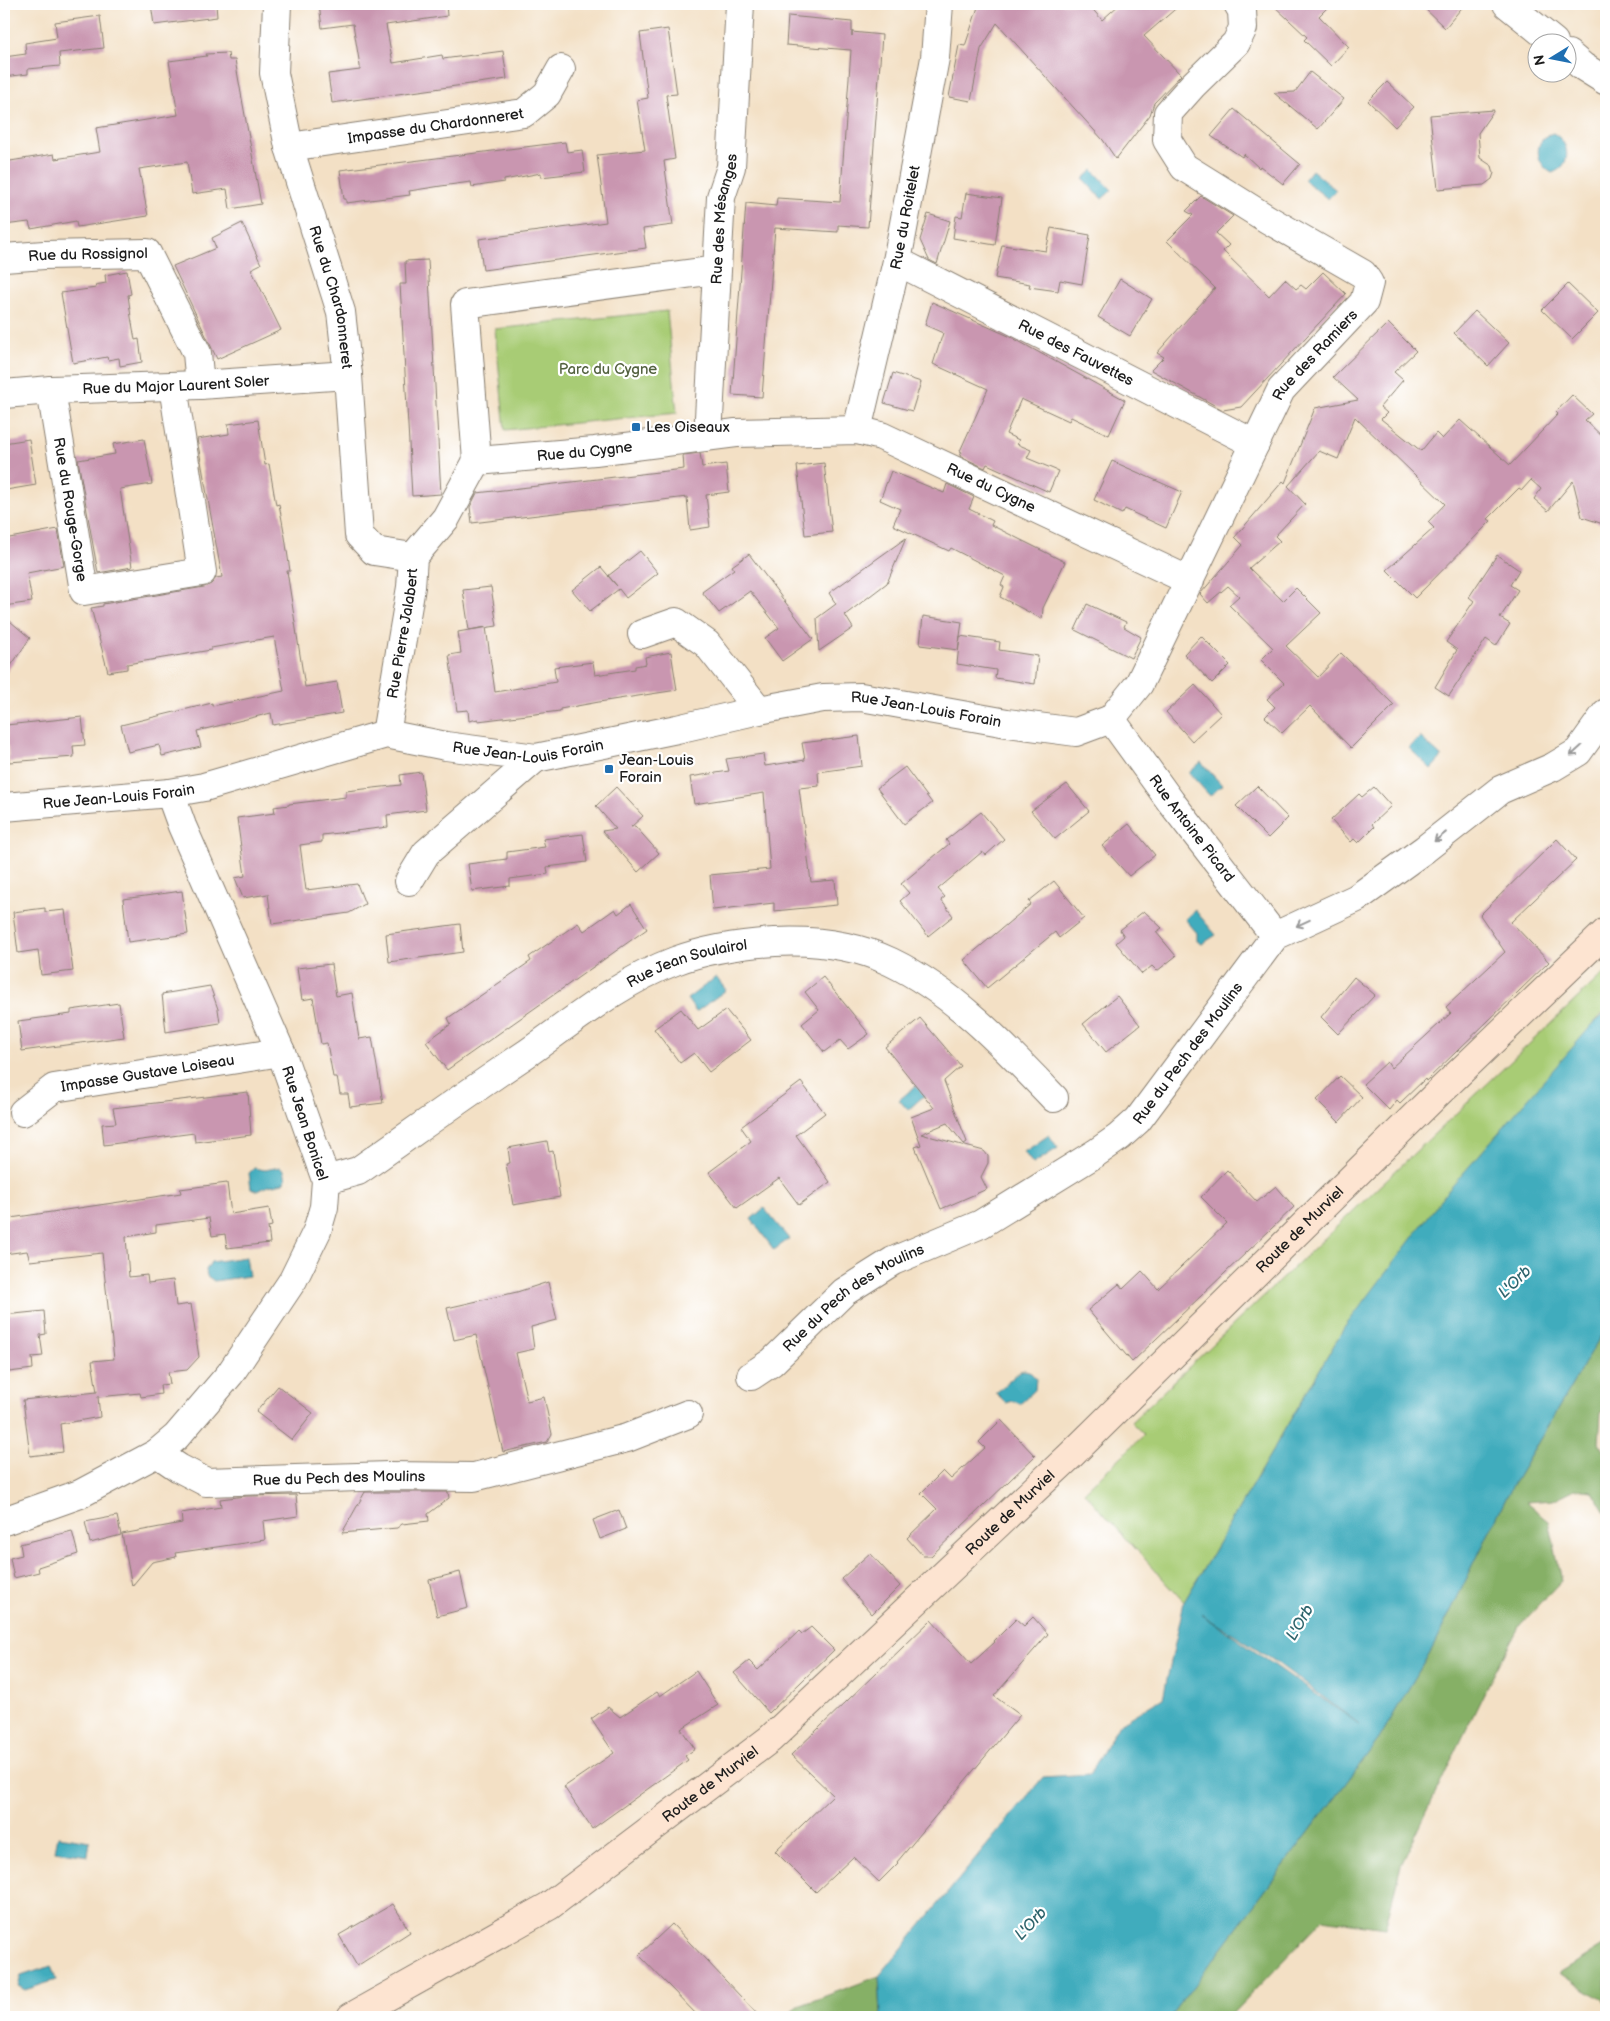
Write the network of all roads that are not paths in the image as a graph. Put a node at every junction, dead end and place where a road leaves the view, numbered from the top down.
1 (278, 4) edge
2 (740, 4) edge
3 (939, 4) edge
4 (1238, 4) edge
5 (1507, 4) edge
6 (1542, 32) edge
7 (1578, 63) edge
8 (561, 69) dead end
9 (1606, 81) edge
10 (289, 147) junction
11 (4, 258) edge
12 (897, 261) junction
13 (716, 270) junction
14 (348, 376) junction
15 (200, 385) junction
16 (172, 386) junction
17 (51, 390) junction
18 (4, 394) edge
19 (857, 430) junction
20 (708, 436) junction
21 (1255, 444) junction
22 (476, 462) junction
23 (413, 557) junction
24 (1190, 581) junction
25 (642, 634) dead end
26 (759, 710) junction
27 (1606, 713) edge
28 (1111, 719) junction
29 (386, 734) junction
30 (536, 758) junction
31 (170, 793) junction
32 (4, 807) edge
33 (409, 881) dead end
34 (1606, 932) edge
35 (1275, 936) junction
36 (280, 1052) junction
37 (1054, 1098) dead end
38 (23, 1112) dead end
39 (326, 1180) junction
40 (750, 1376) dead end
41 (688, 1414) dead end
42 (157, 1453) junction
43 (4, 1521) edge
44 (351, 2017) edge

1 - 10 street, Rue du Chardonneret
2 - 13 street, Rue des Mésanges
3 - 12 street, Rue du Roitelet
4 - 21 street, Rue des Ramiers
5 - 6 street
7 - 9 street
8 - 10 street, Impasse du Chardonneret
10 - 14 street, Rue du Chardonneret
11 - 15 street, Rue du Rossignol
12 - 19 street, Rue du Roitelet
12 - 21 street, Rue des Fauvettes
13 - 20 street, Rue des Mésanges
13 - 22 street
14 - 15 street, Rue du Major Laurent Soler
14 - 23 street, Rue du Chardonneret
15 - 16 street, Rue du Major Laurent Soler
16 - 17 street, Rue du Major Laurent Soler
16 - 17 street, Rue du Rouge-Gorge
17 - 18 street, Rue du Major Laurent Soler
19 - 20 street, Rue du Cygne
19 - 24 street, Rue du Cygne
20 - 22 street, Rue du Cygne
21 - 24 street, Rue des Ramiers
22 - 23 street, Rue Pierre Jalabert
23 - 29 street, Rue Pierre Jalabert
24 - 28 street, Rue des Ramiers
25 - 26 street
26 - 28 street, Rue Jean-Louis Forain
26 - 30 street, Rue Jean-Louis Forain
27 -> 35 street, Rue du Pech des Moulins
28 - 35 street, Rue Antoine Picard
29 - 30 street, Rue Jean-Louis Forain
29 - 31 street, Rue Jean-Louis Forain
30 - 33 street
31 - 32 street, Rue Jean-Louis Forain
31 - 36 street, Rue Jean Bonicel
34 - 44 main road, Route de Murviel
35 - 40 street, Rue du Pech des Moulins
36 - 38 street, Impasse Gustave Loiseau
36 - 39 street, Rue Jean Bonicel
37 - 39 street, Rue Jean Soulairol
39 - 42 street, Rue Jean Bonicel
41 - 42 street, Rue du Pech des Moulins
42 - 43 street

